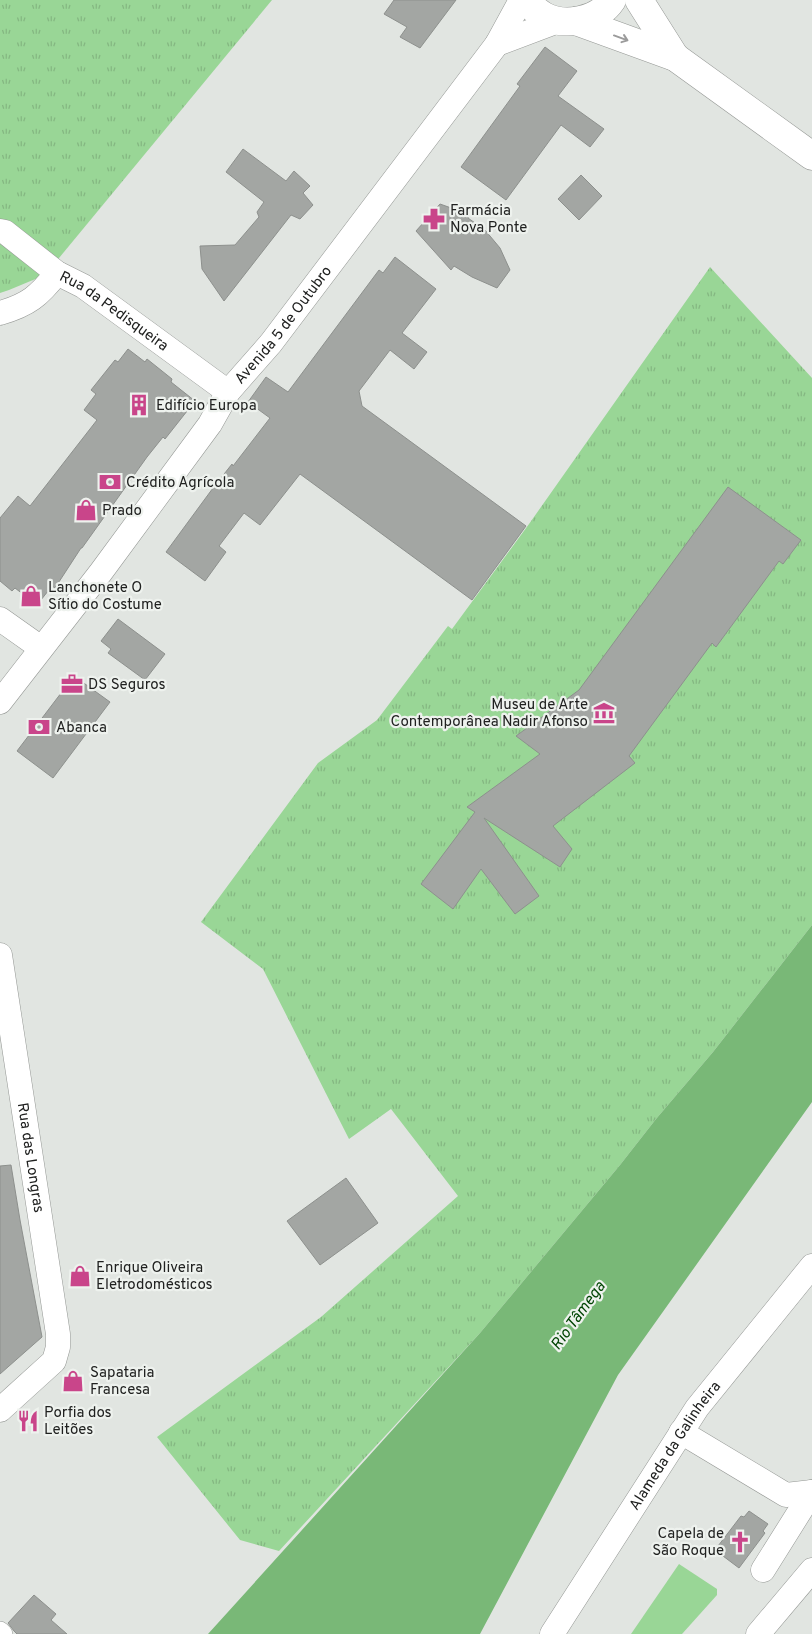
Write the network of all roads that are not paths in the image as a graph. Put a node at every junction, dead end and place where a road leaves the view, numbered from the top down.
1 (521, 0) edge
2 (526, 0) edge
3 (612, 0) edge
4 (639, 0) edge
5 (567, 21) junction
6 (497, 44) junction
7 (675, 57) junction
8 (812, 156) edge
9 (0, 231) edge
10 (57, 273) junction
11 (0, 313) edge
12 (228, 392) junction
13 (0, 619) edge
14 (41, 648) junction
15 (0, 702) edge
16 (0, 955) edge
17 (812, 1266) edge
18 (0, 1410) edge
19 (681, 1432) junction
20 (812, 1492) edge
21 (763, 1570) dead end
22 (812, 1570) edge
23 (0, 1631) edge
24 (4, 1634) edge
25 (552, 1634) edge
26 (758, 1634) edge

1 - 6 street, Avenida 5 de Outubro
2 - 5 main road
3 - 5 main road
4 - 7 main road
5 - 6 street
5 -> 7 main road
6 - 12 street, Avenida 5 de Outubro
7 - 8 main road
9 - 10 street, Rua da Pedisqueira
10 - 11 street
10 - 12 street, Rua da Pedisqueira
12 - 14 street, Avenida 5 de Outubro
13 - 14 street
14 - 15 street, Avenida 5 de Outubro
16 - 18 street, Rua das Longras
17 - 19 street, Alameda da Galinheira
19 - 20 street
19 - 25 street, Alameda da Galinheira
20 - 21 street
22 - 26 street
23 - 24 street

